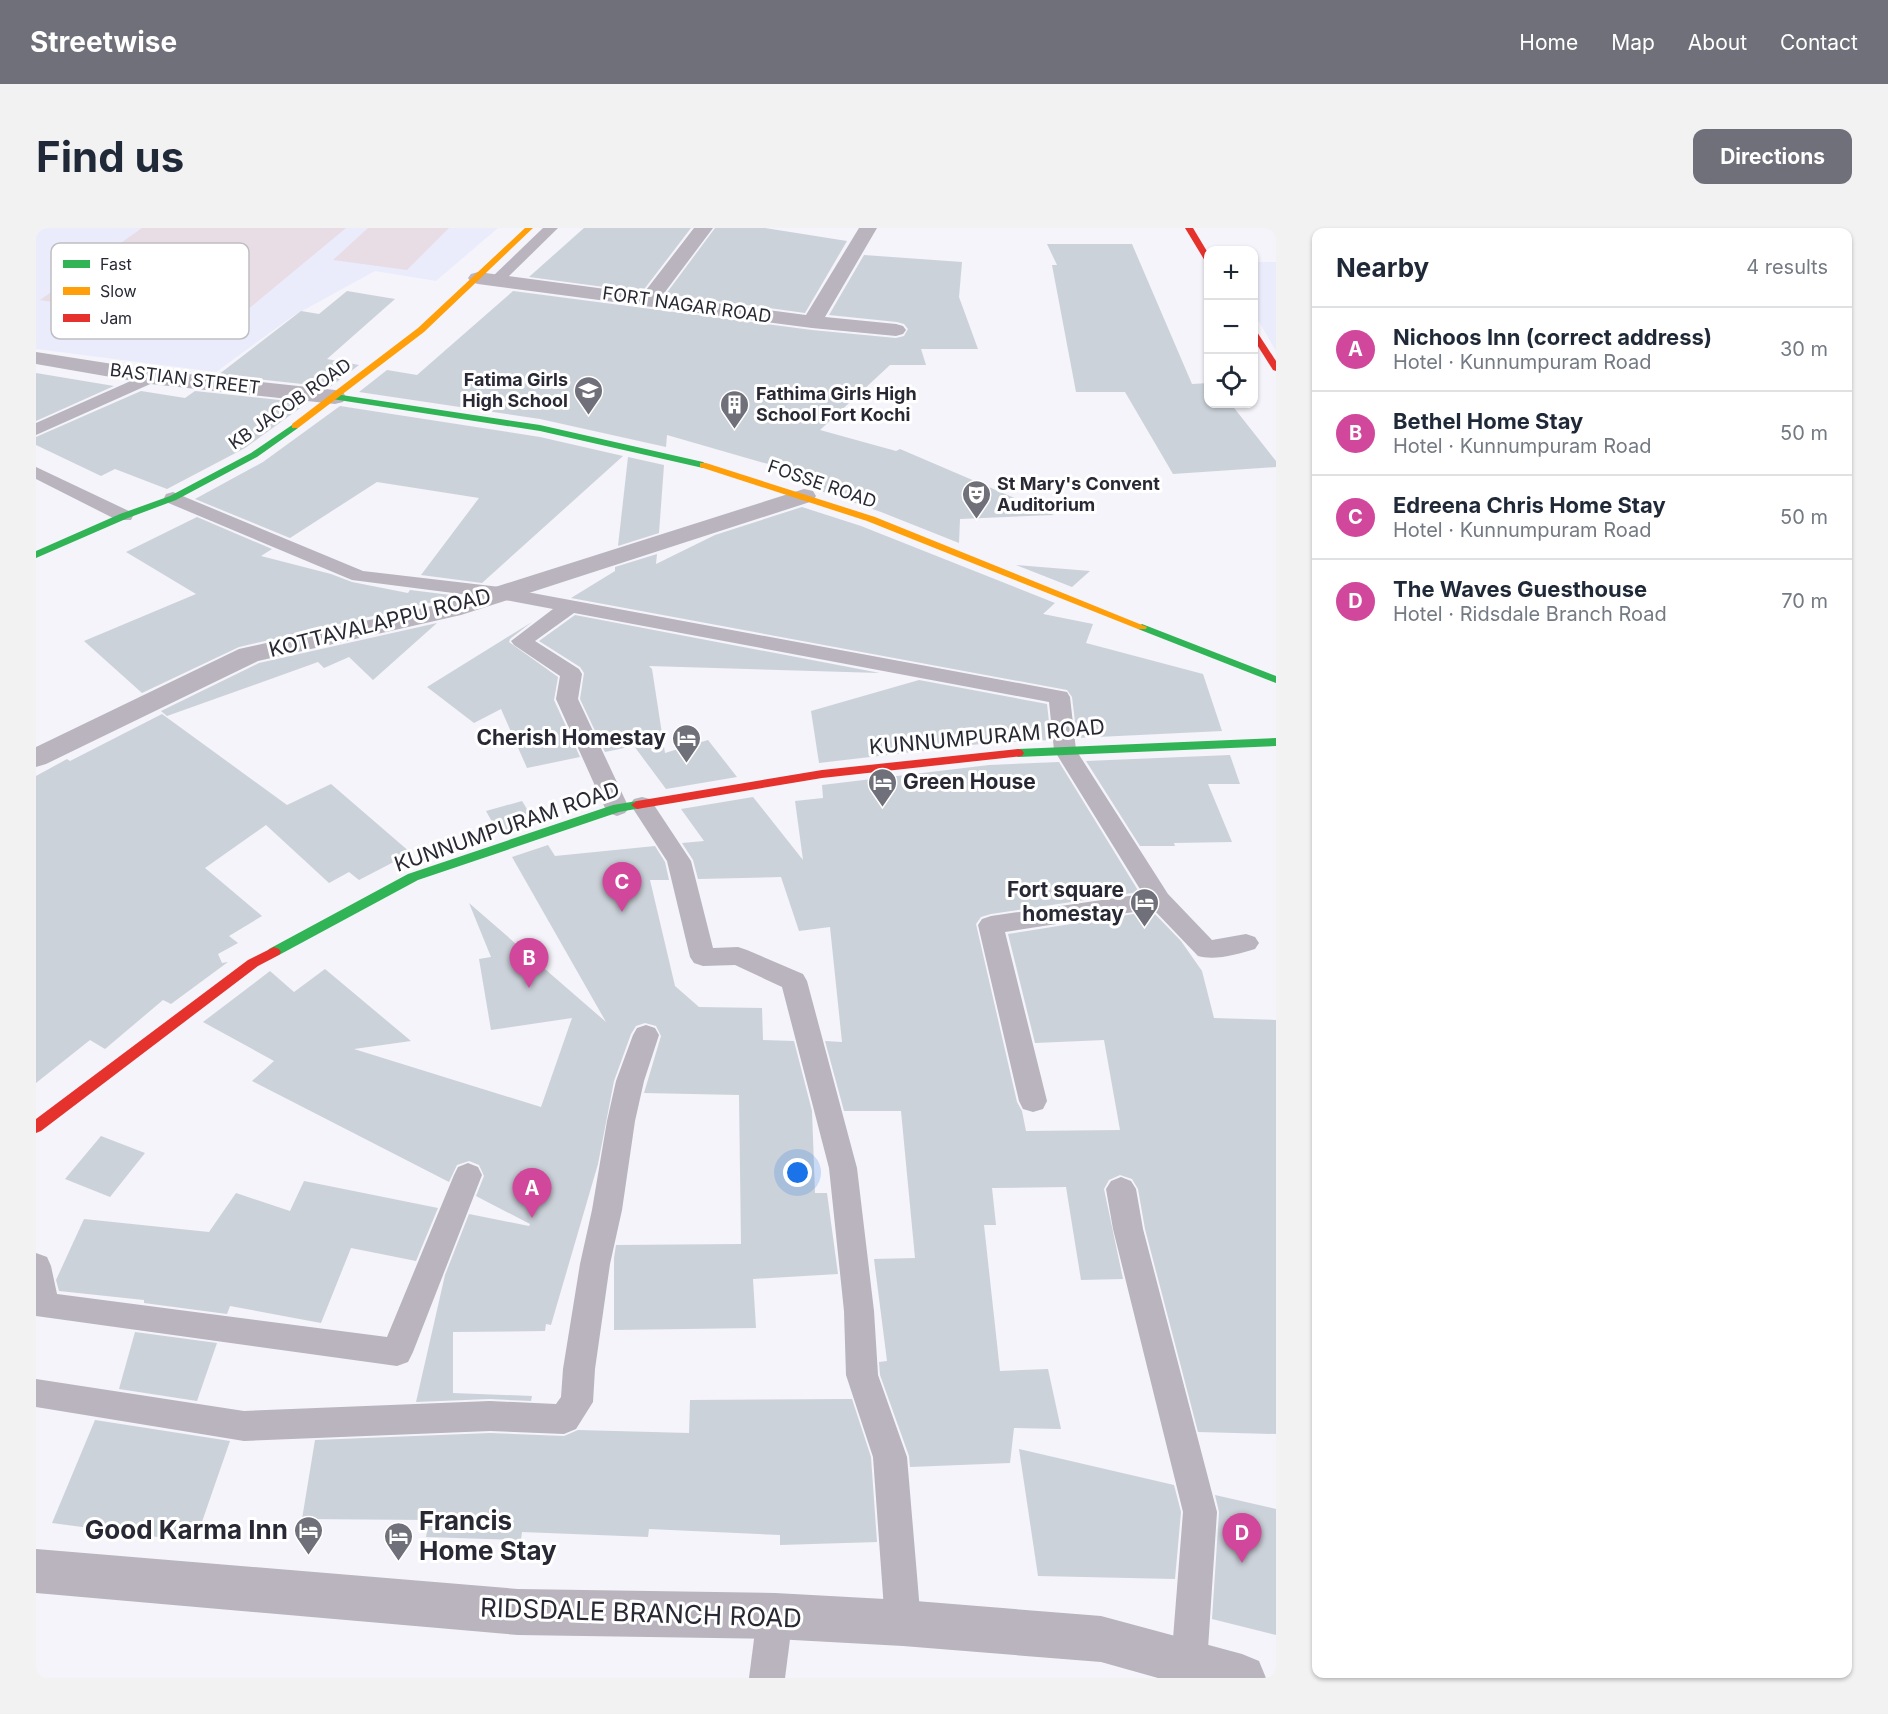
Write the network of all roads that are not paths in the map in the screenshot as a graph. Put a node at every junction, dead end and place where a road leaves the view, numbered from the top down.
1 (529, 228) edge
2 (551, 228) edge
3 (704, 228) edge
4 (868, 228) edge
5 (1189, 228) edge
6 (1204, 251) edge
7 (487, 279) junction
8 (649, 299) junction
9 (812, 322) junction
10 (896, 330) dead end
11 (1258, 340) edge
12 (36, 358) edge
13 (1276, 368) edge
14 (152, 377) junction
15 (335, 397) junction
16 (36, 430) edge
17 (36, 472) edge
18 (804, 496) junction
19 (173, 498) junction
20 (124, 516) junction
21 (36, 555) edge
22 (500, 593) junction
23 (570, 606) junction
24 (1276, 680) edge
25 (1276, 742) edge
26 (1065, 750) junction
27 (36, 758) edge
28 (630, 806) junction
29 (1159, 900) junction
30 (1246, 943) dead end
31 (646, 1035) dead end
32 (1034, 1101) dead end
33 (36, 1126) edge
34 (468, 1175) dead end
35 (1121, 1189) dead end
36 (36, 1266) edge
37 (36, 1393) edge
38 (36, 1571) edge
39 (775, 1616) junction
40 (903, 1623) junction
41 (1189, 1664) junction
42 (767, 1678) edge
43 (1242, 1678) edge

1 - 7 street, KB JACOB ROAD
2 - 7 lane
3 - 8 street
4 - 9 street
5 - 6 street
7 - 8 street, FORT NAGAR ROAD
7 - 15 street, KB JACOB ROAD
8 - 9 street, FORT NAGAR ROAD
9 - 10 street, FORT NAGAR ROAD
11 - 13 street
12 - 14 street, BASTIAN STREET
14 - 15 street, BASTIAN STREET
14 - 16 lane
15 - 18 street, FOSSE ROAD
15 - 19 street, KB JACOB ROAD
17 - 20 lane
18 - 22 street, KOTTAVALAPPU ROAD
18 - 24 street, FOSSE ROAD
19 - 20 street, KB JACOB ROAD
19 - 22 lane
20 - 21 street, KB JACOB ROAD
22 - 23 lane
22 - 27 street, KOTTAVALAPPU ROAD
23 - 26 lane
23 - 28 lane
25 - 26 street, KUNNUMPURAM ROAD
26 - 28 street, KUNNUMPURAM ROAD
26 - 29 lane
28 - 33 street, KUNNUMPURAM ROAD
28 - 40 lane
29 - 30 lane
29 - 32 lane
31 - 37 lane
34 - 36 lane
35 - 41 lane
38 - 39 street, RIDSDALE BRANCH ROAD
39 - 40 street, RIDSDALE BRANCH ROAD
39 - 42 lane
40 - 41 street, RIDSDALE BRANCH ROAD
41 - 43 street, RIDSDALE BRANCH ROAD

